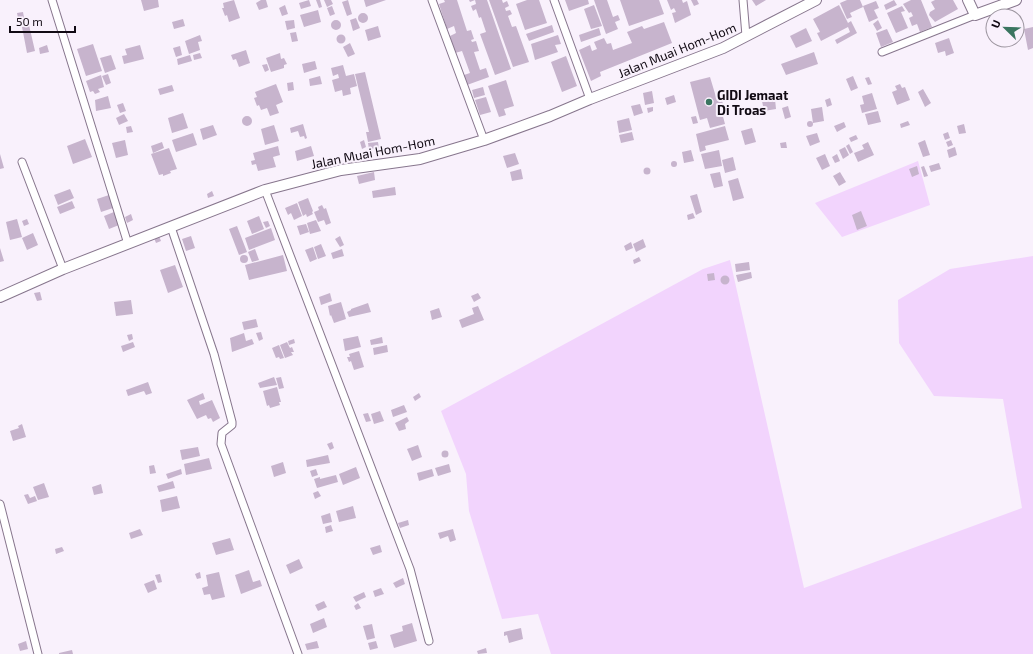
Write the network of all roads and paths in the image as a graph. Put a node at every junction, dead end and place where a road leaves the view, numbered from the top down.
1 (52, 0) edge
2 (432, 0) edge
3 (554, 0) edge
4 (743, 0) edge
5 (816, 0) edge
6 (968, 0) edge
7 (1016, 0) edge
8 (975, 15) junction
9 (746, 36) junction
10 (882, 52) dead end
11 (590, 98) junction
12 (484, 140) junction
13 (22, 162) dead end
14 (265, 190) junction
15 (171, 227) junction
16 (128, 244) junction
17 (64, 269) junction
18 (0, 297) edge
19 (0, 504) edge
20 (429, 641) dead end
21 (38, 654) edge
22 (298, 654) edge

1 - 16 street
2 - 12 street
3 - 11 street
4 - 9 street
5 - 9 street, Jalan Muai Hom-Hom
6 - 8 street
7 - 8 street
8 - 10 street
9 - 11 street, Jalan Muai Hom-Hom
11 - 12 street, Jalan Muai Hom-Hom
12 - 14 street, Jalan Muai Hom-Hom
13 - 17 street
14 - 15 street, Jalan Muai Hom-Hom
14 - 20 street
15 - 16 street, Jalan Muai Hom-Hom
15 - 22 street
16 - 17 street, Jalan Muai Hom-Hom
17 - 18 street, Jalan Muai Hom-Hom
19 - 21 street

